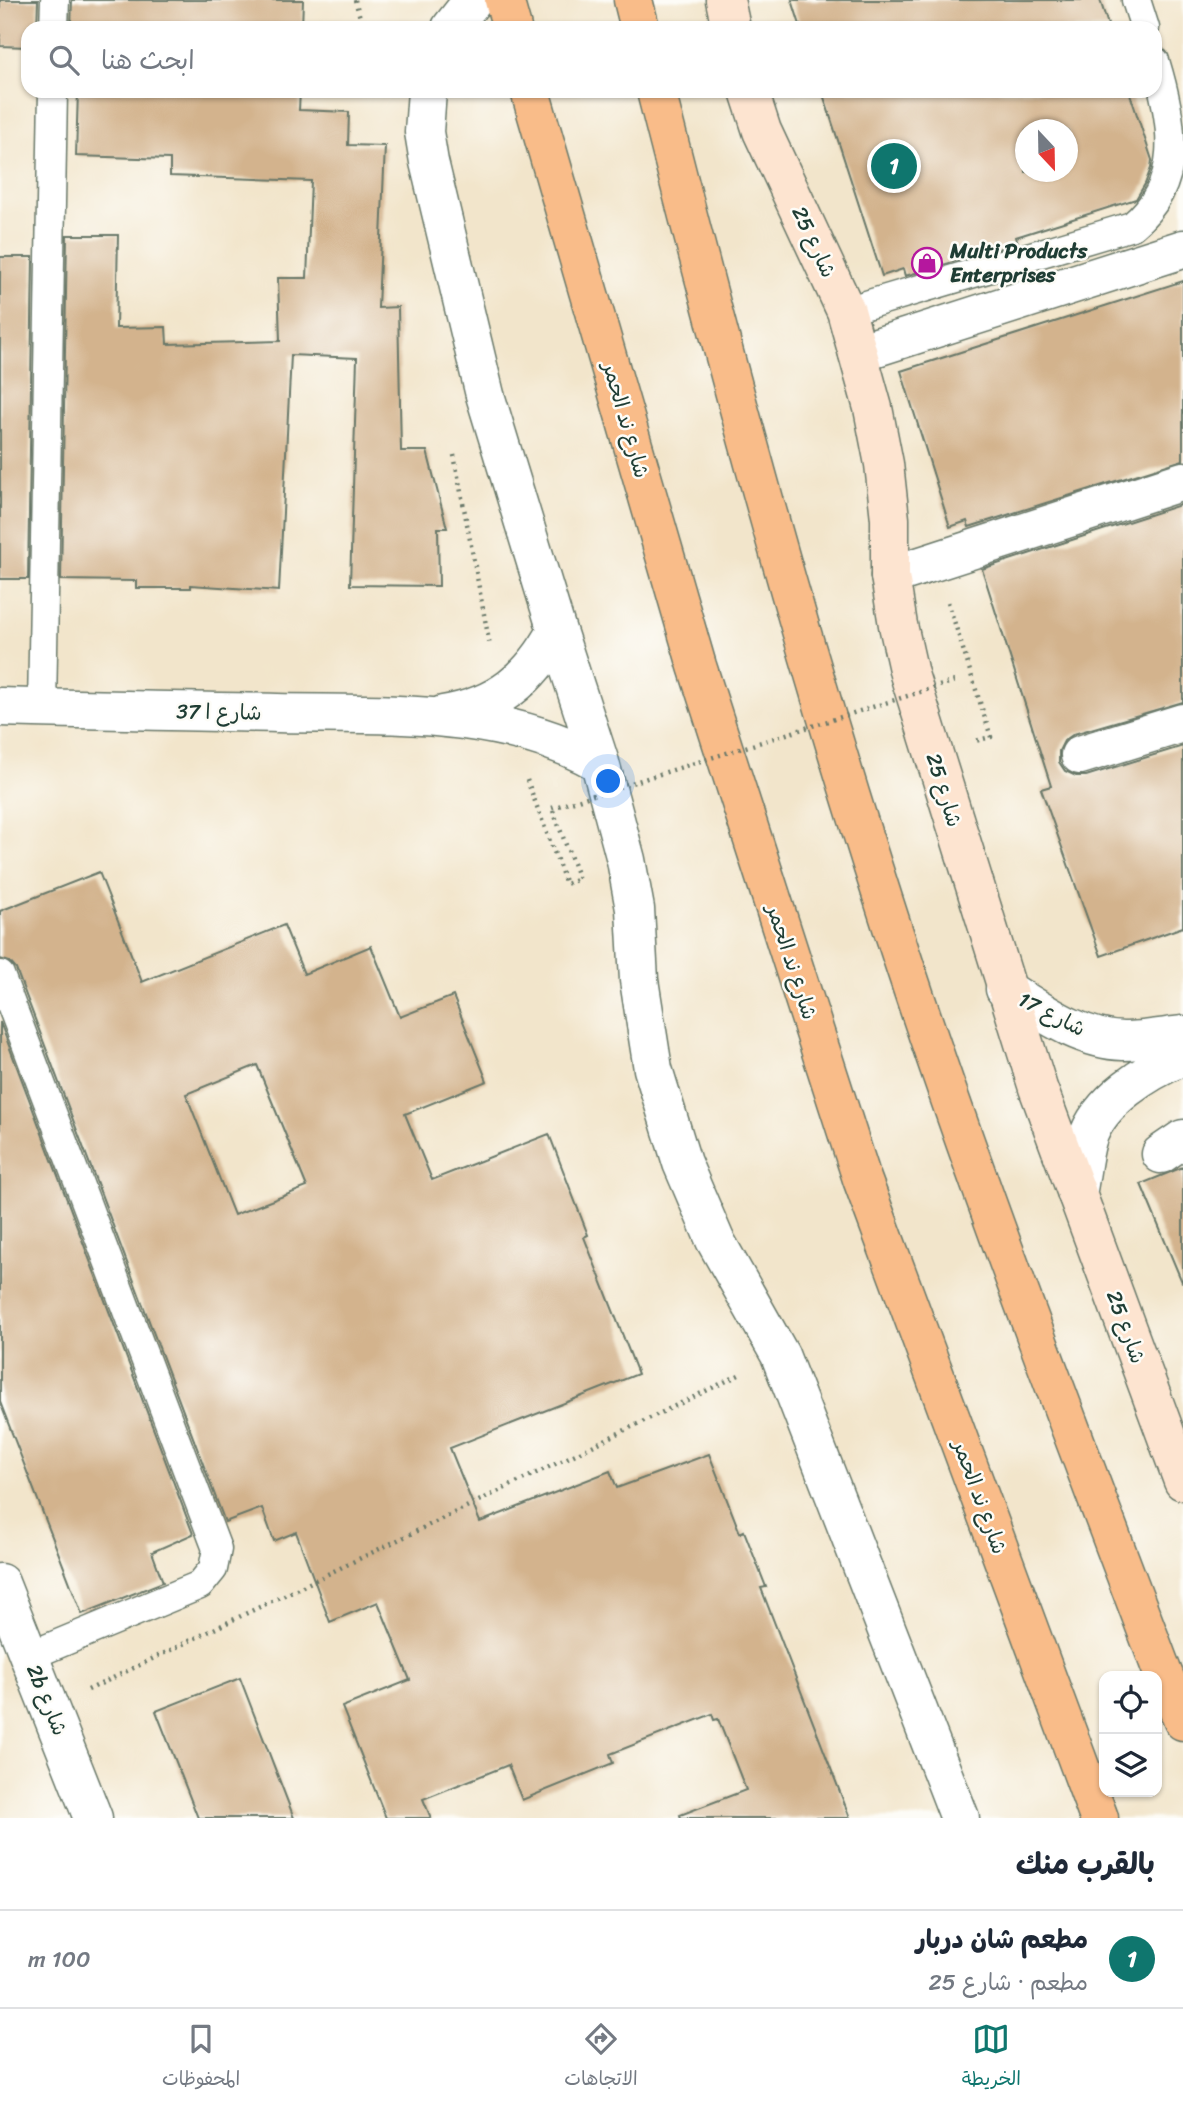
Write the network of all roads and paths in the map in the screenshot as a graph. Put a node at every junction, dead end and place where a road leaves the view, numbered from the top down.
1 (55, 0) edge
2 (355, 0) edge
3 (473, 0) edge
4 (504, 0) edge
5 (633, 0) edge
6 (725, 0) edge
7 (1136, 0) edge
8 (54, 21) edge
9 (361, 21) edge
10 (456, 21) edge
11 (510, 21) edge
12 (638, 21) edge
13 (730, 21) edge
14 (1143, 21) edge
15 (1162, 84) edge
16 (53, 98) edge
17 (426, 98) edge
18 (532, 98) edge
19 (658, 98) edge
20 (751, 98) edge
21 (1183, 249) edge
22 (846, 311) junction
23 (858, 353) junction
24 (1183, 481) edge
25 (935, 562) junction
26 (890, 576) junction
27 (557, 631) junction
28 (959, 693) dead end
29 (0, 707) edge
30 (42, 708) junction
31 (437, 716) junction
32 (1183, 723) edge
33 (971, 730) dead end
34 (1080, 755) dead end
35 (600, 763) junction
36 (551, 842) dead end
37 (0, 975) edge
38 (1005, 989) junction
39 (1183, 1035) edge
40 (1183, 1056) edge
41 (1077, 1194) junction
42 (780, 1355) junction
43 (1183, 1481) edge
44 (0, 1583) edge
45 (29, 1656) junction
46 (50, 1708) junction
47 (1183, 1721) edge
48 (93, 1818) edge
49 (960, 1818) edge
50 (1099, 1818) edge

1 - 8 lane
2 - 9 path
3 - 10 street
4 - 11 main road
5 - 12 main road
6 - 13 street
7 - 14 lane
15 - 22 lane
16 - 30 lane
17 - 27 street
18 - 50 main road, شارع ند الحمر
19 - 47 main road
20 - 22 street, شارع 25
21 - 23 street
22 - 23 street, شارع 25
23 - 26 street, شارع 25
24 - 25 street
25 - 26 street
25 - 33 path
26 - 38 street, شارع 25
27 - 31 street, شارع ا 37
27 - 35 street
28 - 36 path, bridge
29 - 30 street, شارع ا 37
30 - 31 street, شارع ا 37
31 - 35 street, شارع ا 37
32 - 34 street
35 - 42 street
37 - 45 lane
38 - 39 street, شارع 17
38 - 41 street, شارع 25
40 - 41 street
41 - 43 street, شارع 25
42 - 46 path
42 - 49 street
44 - 45 street, 2b شارع
45 - 46 street, 2b شارع
46 - 48 street, 2b شارع

